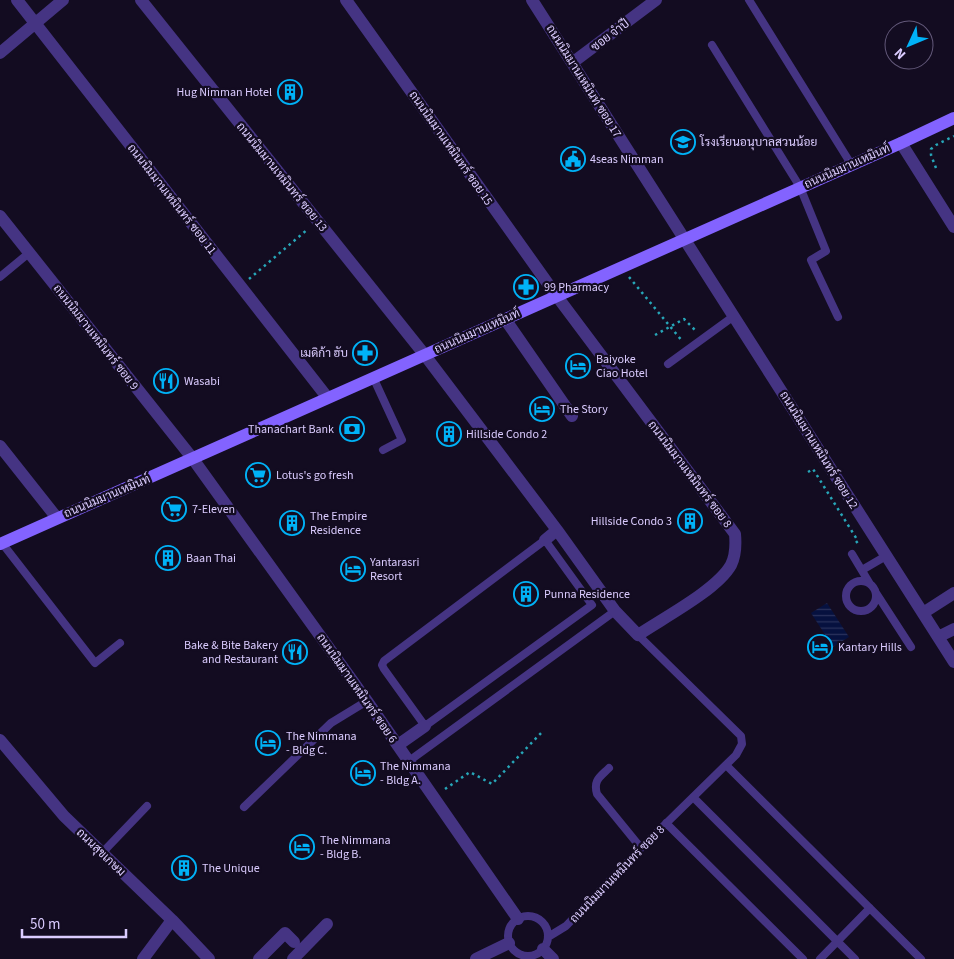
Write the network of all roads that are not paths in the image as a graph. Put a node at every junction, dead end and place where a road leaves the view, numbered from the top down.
1 (16, 0) edge
2 (63, 0) edge
3 (141, 0) edge
4 (346, 0) edge
5 (532, 0) edge
6 (749, 0) edge
7 (649, 2) edge
8 (35, 23) junction
9 (712, 45) dead end
10 (0, 53) edge
11 (572, 64) junction
12 (954, 118) edge
13 (901, 143) junction
14 (851, 164) junction
15 (800, 187) junction
16 (0, 216) edge
17 (954, 227) edge
18 (684, 238) junction
19 (29, 252) junction
20 (0, 277) edge
21 (556, 295) junction
22 (734, 316) junction
23 (838, 317) dead end
24 (505, 319) junction
25 (424, 354) junction
26 (668, 364) dead end
27 (373, 377) junction
28 (327, 397) junction
29 (572, 416) dead end
30 (0, 446) edge
31 (383, 450) dead end
32 (193, 459) junction
33 (57, 518) junction
34 (557, 530) junction
35 (545, 540) junction
36 (1, 544) edge
37 (851, 550) road end
38 (886, 556) junction
39 (862, 570) junction
40 (871, 585) junction
41 (876, 593) junction
42 (954, 593) edge
43 (615, 610) junction
44 (923, 613) junction
45 (954, 629) edge
46 (638, 635) junction
47 (938, 637) junction
48 (120, 643) dead end
49 (911, 646) dead end
50 (954, 662) edge
51 (367, 701) junction
52 (425, 726) junction
53 (0, 740) edge
54 (398, 745) junction
55 (409, 761) junction
56 (726, 765) junction
57 (609, 768) dead end
58 (693, 797) junction
59 (147, 806) dead end
60 (244, 807) dead end
61 (666, 823) junction
62 (641, 848) junction
63 (102, 853) junction
64 (870, 908) junction
65 (518, 919) junction
66 (172, 920) junction
67 (327, 924) dead end
68 (837, 941) junction
69 (294, 942) dead end
70 (509, 942) junction
71 (545, 943) junction
72 (143, 959) edge
73 (209, 959) edge
74 (259, 959) edge
75 (292, 959) edge
76 (476, 959) edge
77 (553, 959) edge
78 (802, 959) edge
79 (820, 959) edge
80 (855, 959) edge
81 (921, 959) edge

1 - 8 street, ถนนนิมมานเหมินทร์ ซอย 11
2 - 8 street
3 - 25 street, ถนนนิมมานเหมินทร์ ซอย 13
4 - 21 street, ถนนนิมมานเหมินทร์ ซอย 15
5 - 11 street, ถนนนิมมานเหมินท์ ซอย 17
6 - 14 lane
7 - 11 street, ซอย จำปี
8 - 10 street
8 - 28 street, ถนนนิมมานเหมินทร์ ซอย 11
9 - 15 lane
11 - 18 street, ถนนนิมมานเหมินท์ ซอย 17
12 - 13 main road, ถนนนิมมานเหมินท์
13 - 14 main road, ถนนนิมมานเหมินท์
13 - 17 street
14 - 15 main road, ถนนนิมมานเหมินท์
15 - 18 main road, ถนนนิมมานเหมินท์
15 - 23 lane
16 - 19 street, ถนนนิมมานเหมินทร์ ซอย 9
18 - 21 main road, ถนนนิมมานเหมินท์
18 - 22 street, ถนนนิมมานเหมินทร์ ซอย 12
19 - 20 lane
19 - 32 street, ถนนนิมมานเหมินทร์ ซอย 9
21 - 24 main road, ถนนนิมมานเหมินท์
21 - 46 street, ถนนนิมมานเหมินทร์ ซอย 8
22 - 26 lane
22 - 38 street, ถนนนิมมานเหมินทร์ ซอย 12
24 - 25 main road, ถนนนิมมานเหมินท์
24 - 29 street
25 - 27 main road, ถนนนิมมานเหมินท์
25 - 34 street, ถนนนิมมานเหมินทร์ ซอย 13
27 - 28 main road, ถนนนิมมานเหมินท์
27 - 31 lane
28 - 32 main road, ถนนนิมมานเหมินท์
30 - 33 street
32 - 33 main road, ถนนนิมมานเหมินท์
32 - 51 street, ถนนนิมมานเหมินทร์ ซอย 6
33 - 36 main road, ถนนนิมมานเหมินท์
34 - 35 street
34 - 43 street, ถนนนิมมานเหมินทร์ ซอย 13
35 - 52 lane
35 - 52 lane
36 - 48 lane
37 - 39 lane
38 - 39 lane
38 - 44 street, ถนนนิมมานเหมินทร์ ซอย 12
39 - 40 lane
40 - 41 lane
40 - 41 lane
41 - 49 lane
42 - 44 street
43 - 46 street, ถนนนิมมานเหมินทร์ ซอย 13
43 - 55 lane
44 - 47 street, ถนนนิมมานเหมินทร์ ซอย 12
45 - 47 street
46 - 56 lane, ถนนนิมมานเหมินทร์ ซอย 8
47 - 50 street, ถนนนิมมานเหมินทร์ ซอย 12
51 - 54 street, ถนนนิมมานเหมินทร์ ซอย 6
51 - 60 lane
52 - 54 street
53 - 63 street, ถนนสุขเกษม
54 - 55 street, ถนนนิมมานเหมินทร์ ซอย 6
55 - 65 street, ถนนนิมมานเหมินทร์ ซอย 6
56 - 58 lane, ถนนนิมมานเหมินทร์ ซอย 8
56 - 64 lane
57 - 62 lane
58 - 61 lane, ถนนนิมมานเหมินทร์ ซอย 8
58 - 68 lane
59 - 63 lane
61 - 62 lane, ถนนนิมมานเหมินทร์ ซอย 8
61 - 78 lane
62 - 71 lane, ถนนนิมมานเหมินทร์ ซอย 8
63 - 66 street, ถนนสุขเกษม
64 - 68 lane
64 - 81 lane
65 - 70 lane
65 - 71 lane
66 - 72 street
66 - 73 street, ถนนสุขเกษม
67 - 75 street
68 - 79 lane
68 - 80 lane
69 - 74 street
70 - 71 lane
70 - 76 street
71 - 77 street

